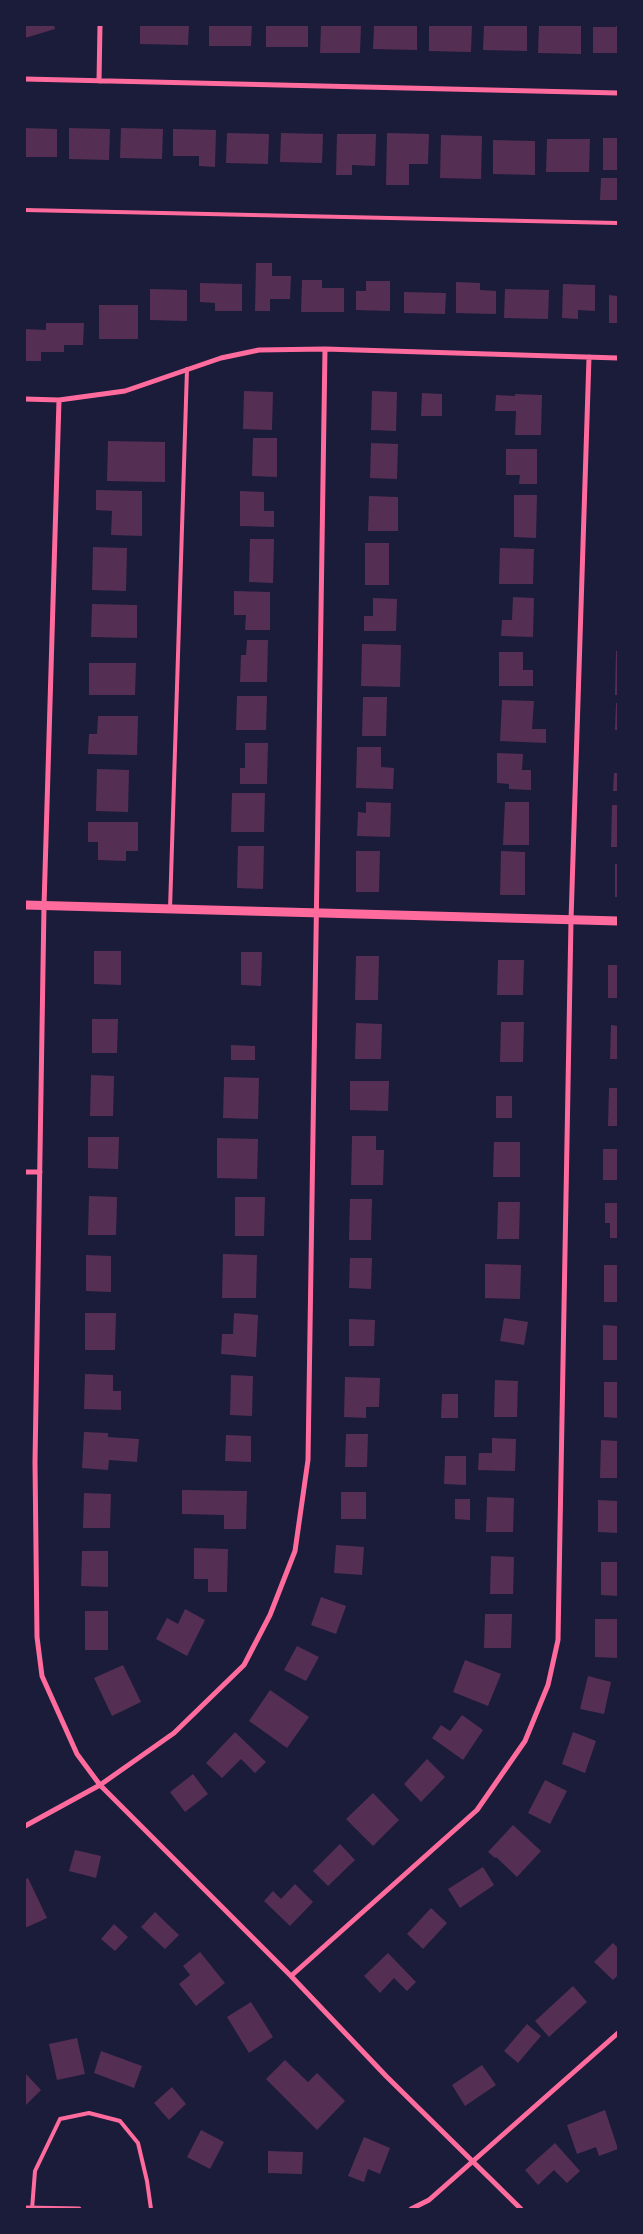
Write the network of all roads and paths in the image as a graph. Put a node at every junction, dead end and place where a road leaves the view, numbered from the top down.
1 (100, 25) edge
2 (25, 79) edge
3 (99, 81) junction
4 (618, 93) edge
5 (25, 210) edge
6 (618, 223) edge
7 (325, 349) junction
8 (589, 357) junction
9 (618, 358) edge
10 (187, 370) junction
11 (25, 399) edge
12 (59, 400) junction
13 (25, 905) edge
14 (44, 906) junction
15 (170, 909) junction
16 (315, 914) junction
17 (571, 920) junction
18 (618, 921) edge
19 (25, 1172) edge
20 (40, 1172) junction
21 (100, 1785) junction
22 (25, 1826) edge
23 (291, 1976) junction
24 (618, 2033) edge
25 (472, 2161) junction
26 (25, 2208) edge
27 (32, 2209) edge
28 (80, 2209) edge
29 (151, 2209) edge
30 (411, 2209) edge
31 (521, 2209) edge

1 - 3 street
2 - 3 street
3 - 4 street
5 - 6 lane
7 - 8 street
7 - 10 street
7 - 16 street
8 - 9 street
8 - 17 street
10 - 12 street
10 - 15 lane
11 - 12 street
12 - 14 street
13 - 14 street
14 - 15 street
14 - 20 street
15 - 16 street
16 - 17 street
16 - 21 street
17 - 18 street
17 - 23 street
19 - 20 street
20 - 21 street
21 - 22 street
21 - 23 street
23 - 25 street
24 - 25 street
25 - 30 street
25 - 31 street
26 - 27 street
27 - 28 street
27 - 29 lane

